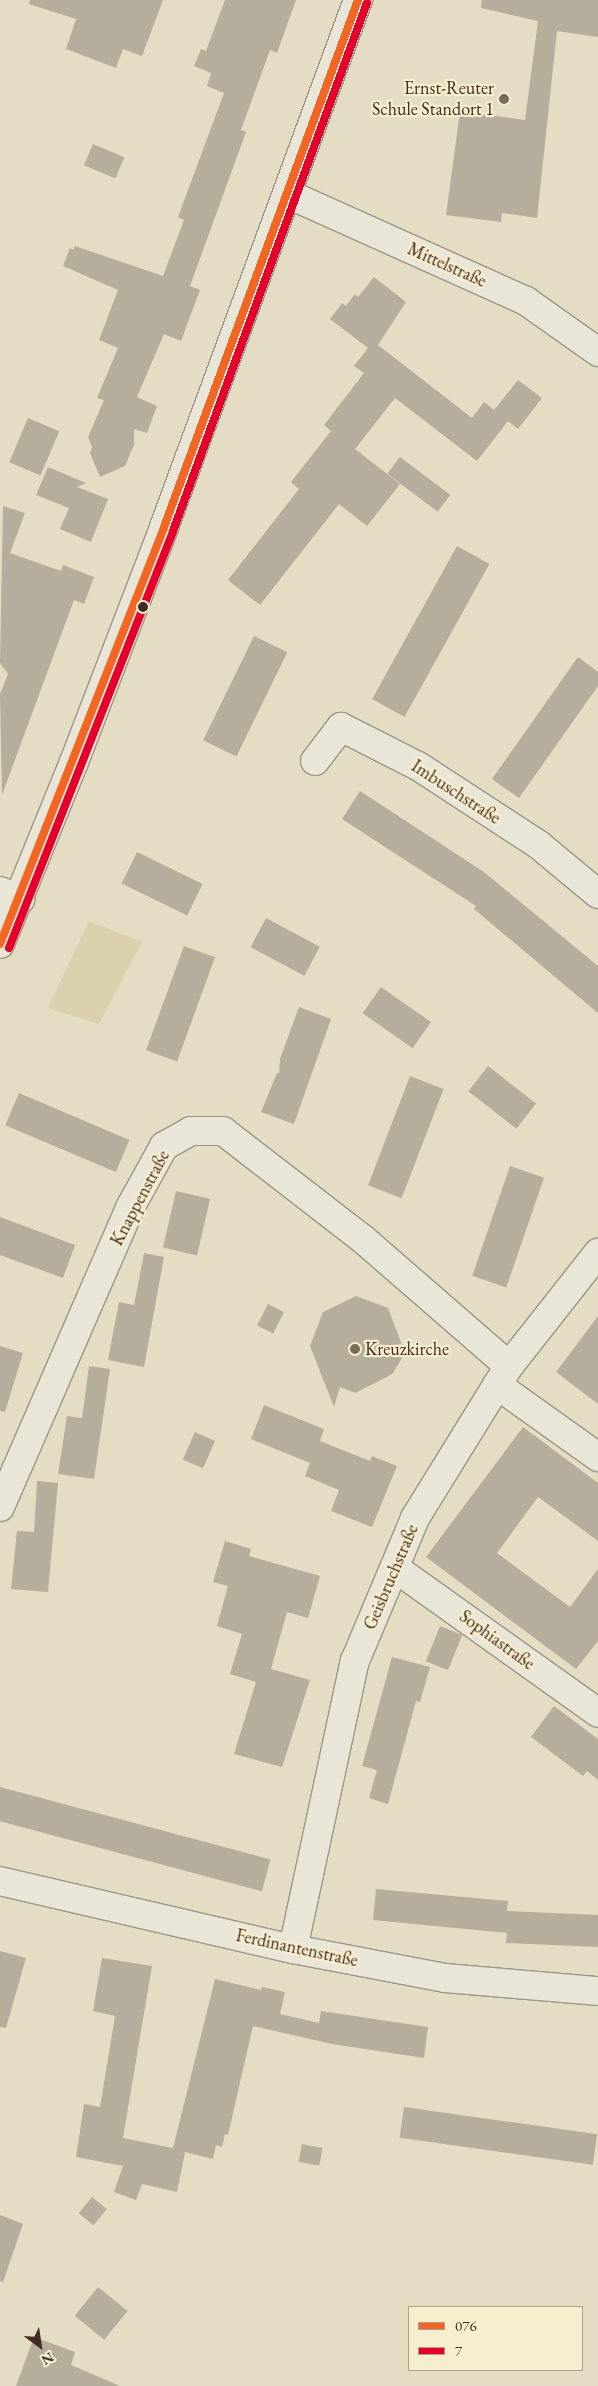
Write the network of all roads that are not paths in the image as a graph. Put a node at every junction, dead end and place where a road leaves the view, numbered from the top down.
1 (358, 0) edge
2 (288, 194) junction
3 (598, 352) edge
4 (315, 762) dead end
5 (598, 894) edge
6 (10, 895) edge
7 (0, 944) edge
8 (598, 1253) edge
9 (503, 1375) junction
10 (598, 1457) edge
11 (0, 1507) edge
12 (395, 1568) junction
13 (598, 1713) edge
14 (0, 1881) edge
15 (292, 1949) junction
16 (598, 1991) edge

1 - 2 street
2 - 3 street, Mittelstraße
2 - 6 street
4 - 5 street, Imbuschstraße
6 - 7 street
8 - 9 street, Geisbruchstraße
9 - 10 street
9 - 11 street, Knappenstraße
9 - 12 street, Geisbruchstraße
12 - 13 street, Sophiastraße
12 - 15 street, Geisbruchstraße
14 - 15 street, Ferdinantenstraße
15 - 16 street, Ferdinantenstraße

